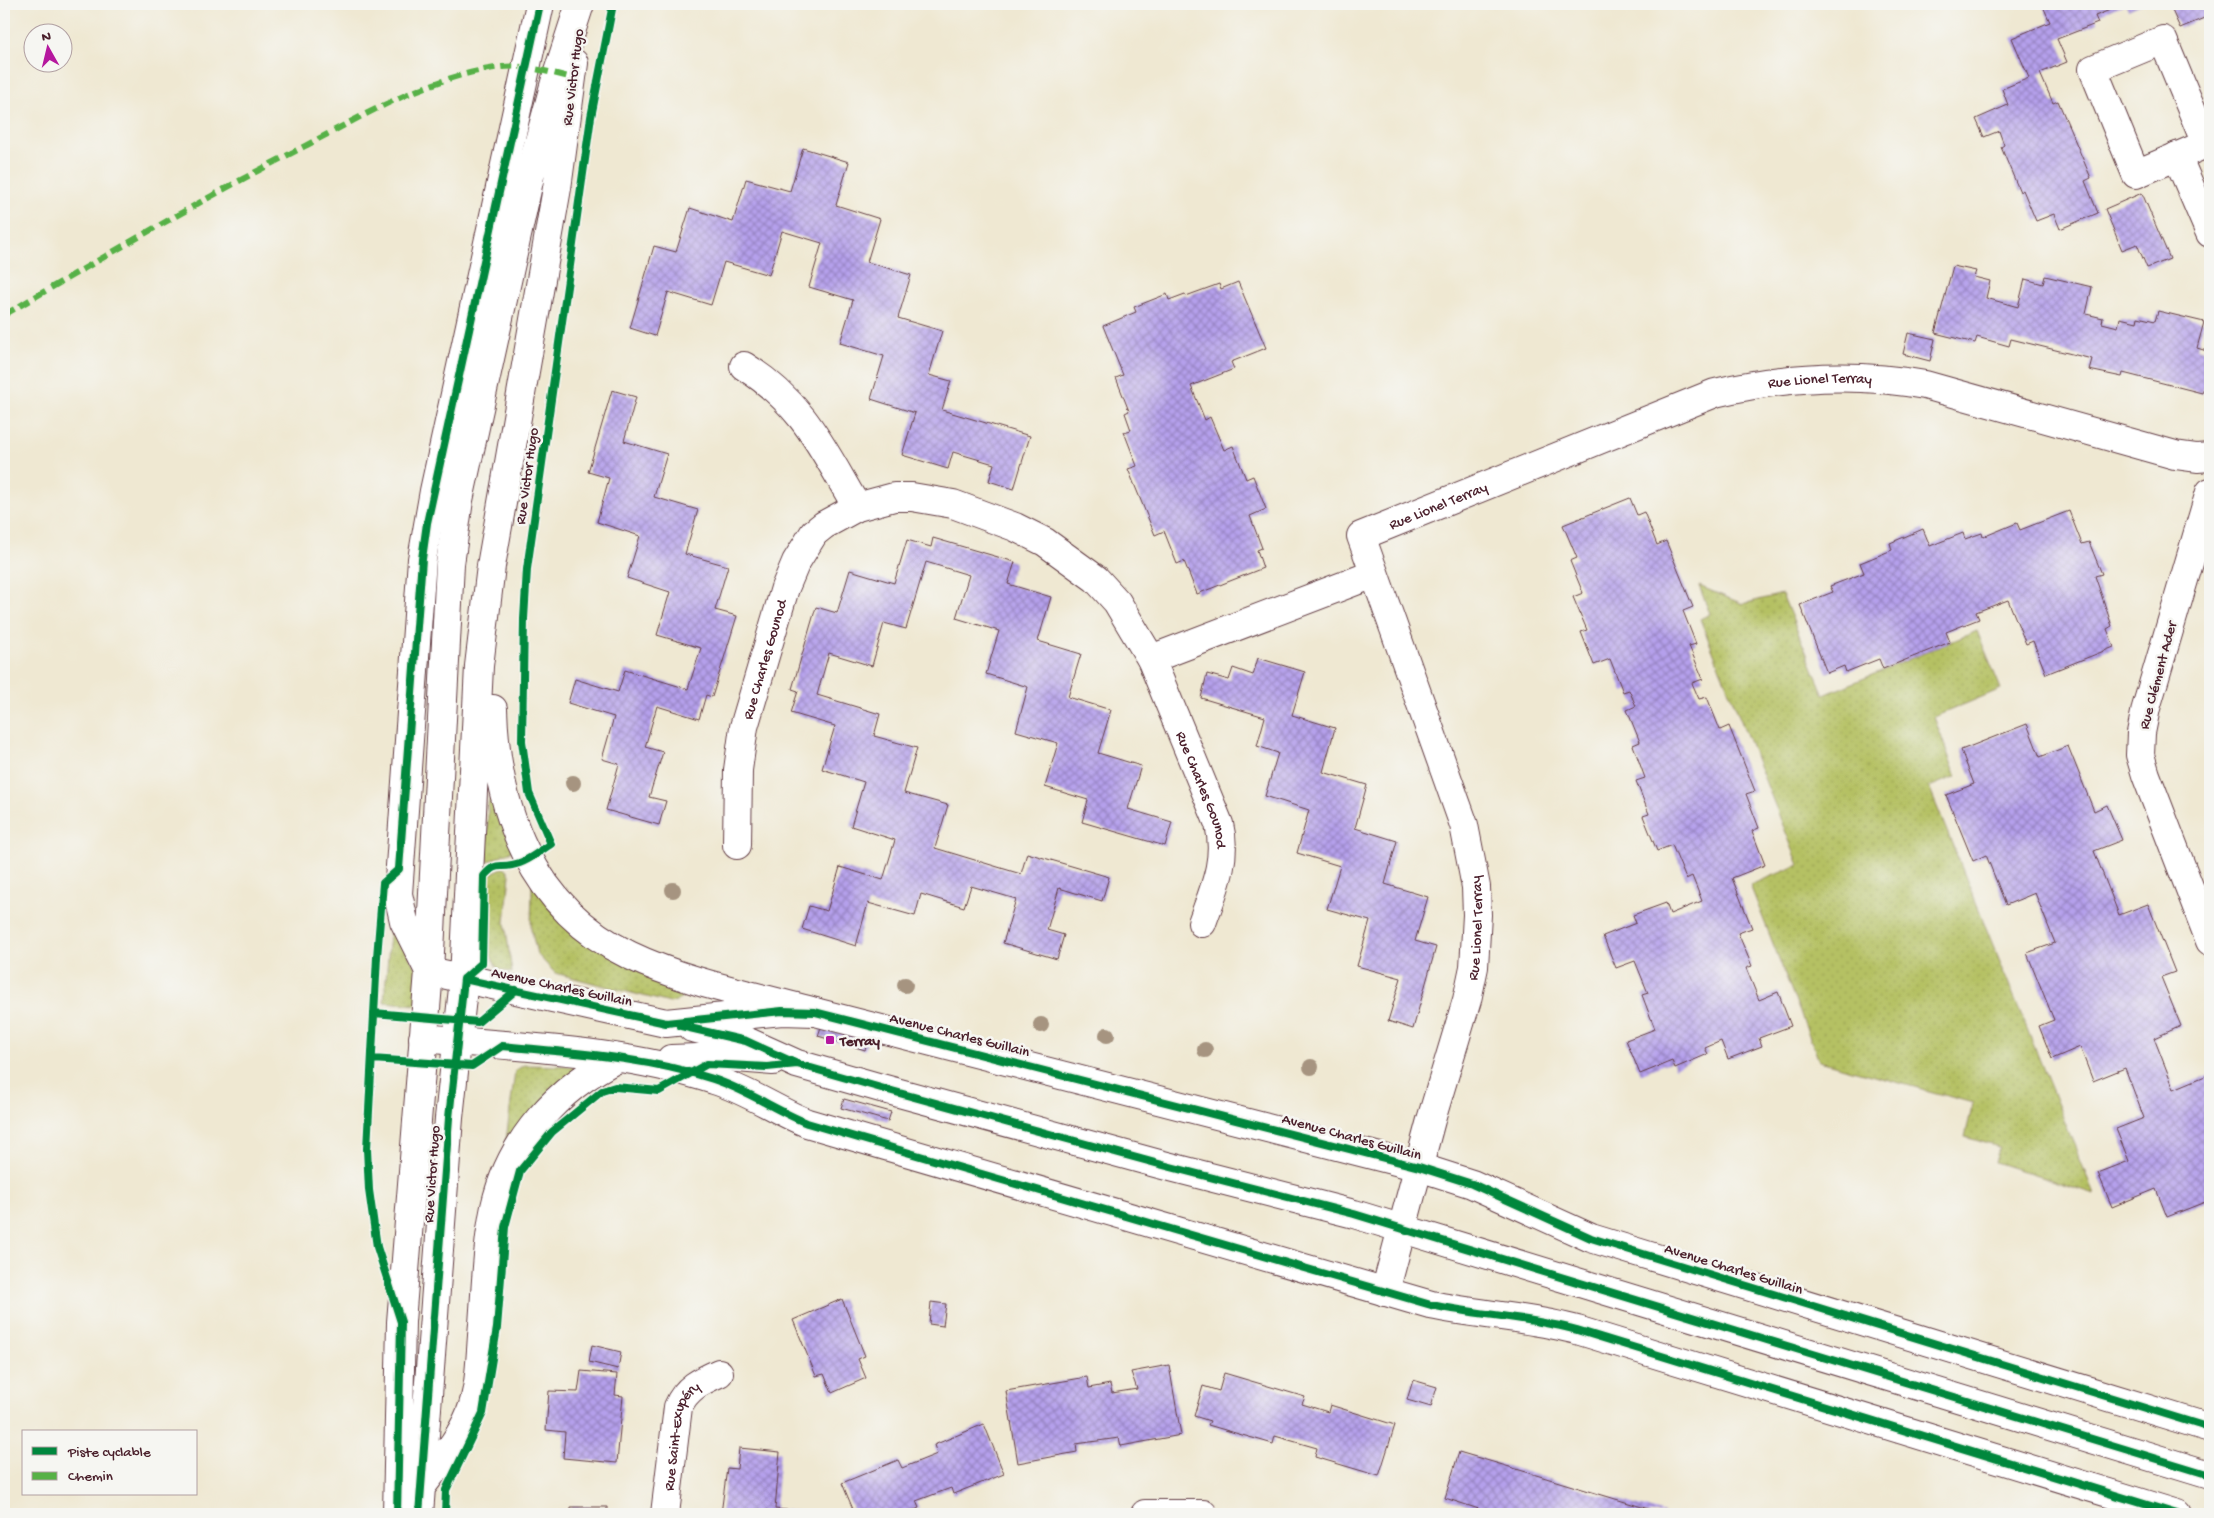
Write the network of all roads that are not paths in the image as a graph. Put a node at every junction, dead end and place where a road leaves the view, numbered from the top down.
1 (540, 4) edge
2 (580, 5) edge
3 (2177, 156) junction
4 (2210, 233) edge
5 (744, 366) dead end
6 (2210, 457) edge
7 (2210, 492) edge
8 (857, 507) junction
9 (491, 566) junction
10 (1374, 574) junction
11 (1151, 659) junction
12 (737, 845) dead end
13 (1202, 923) dead end
14 (2210, 941) edge
15 (429, 971) junction
16 (464, 979) junction
17 (815, 1012) junction
18 (666, 1023) junction
19 (423, 1038) junction
20 (457, 1041) junction
21 (629, 1059) junction
22 (797, 1064) junction
23 (1419, 1167) junction
24 (1402, 1229) junction
25 (1384, 1292) junction
26 (719, 1373) dead end
27 (2210, 1428) edge
28 (2210, 1475) edge
29 (422, 1486) junction
30 (397, 1514) edge
31 (419, 1514) edge
32 (665, 1514) edge
33 (1145, 1514) edge
34 (1204, 1514) edge
35 (2177, 1514) edge

1 - 15 street
2 - 9 street, Rue Victor Hugo
2 - 15 street, Rue Victor Hugo
3 - 3 street
3 - 4 street
5 - 8 street
6 - 10 street, Rue Lionel Terray
7 - 14 street, Rue Clément Ader
8 - 11 street, Rue Charles Gounod
8 - 12 street, Rue Charles Gounod
9 - 16 street, Rue Victor Hugo
9 - 17 street
10 - 11 street
10 - 23 street, Rue Lionel Terray
11 - 13 street, Rue Charles Gounod
15 - 16 street, Avenue Charles Guillain
15 - 19 street, Rue Victor Hugo
16 - 18 street, Avenue Charles Guillain
16 - 20 street, Rue Victor Hugo
17 - 18 street, Avenue Charles Guillain
17 - 23 street, Avenue Charles Guillain
18 - 22 street
19 - 20 street
19 - 30 street, Rue Victor Hugo
20 - 21 street
20 - 29 street, Rue Victor Hugo
21 - 22 street
21 - 25 street
21 - 29 street
22 - 24 street
23 - 24 street, Rue Lionel Terray
23 - 27 street, Avenue Charles Guillain
24 - 25 street
24 - 28 street
25 - 35 street
26 - 32 street, Rue Saint-Exupéry
29 - 31 street, Rue Victor Hugo
33 - 34 street

